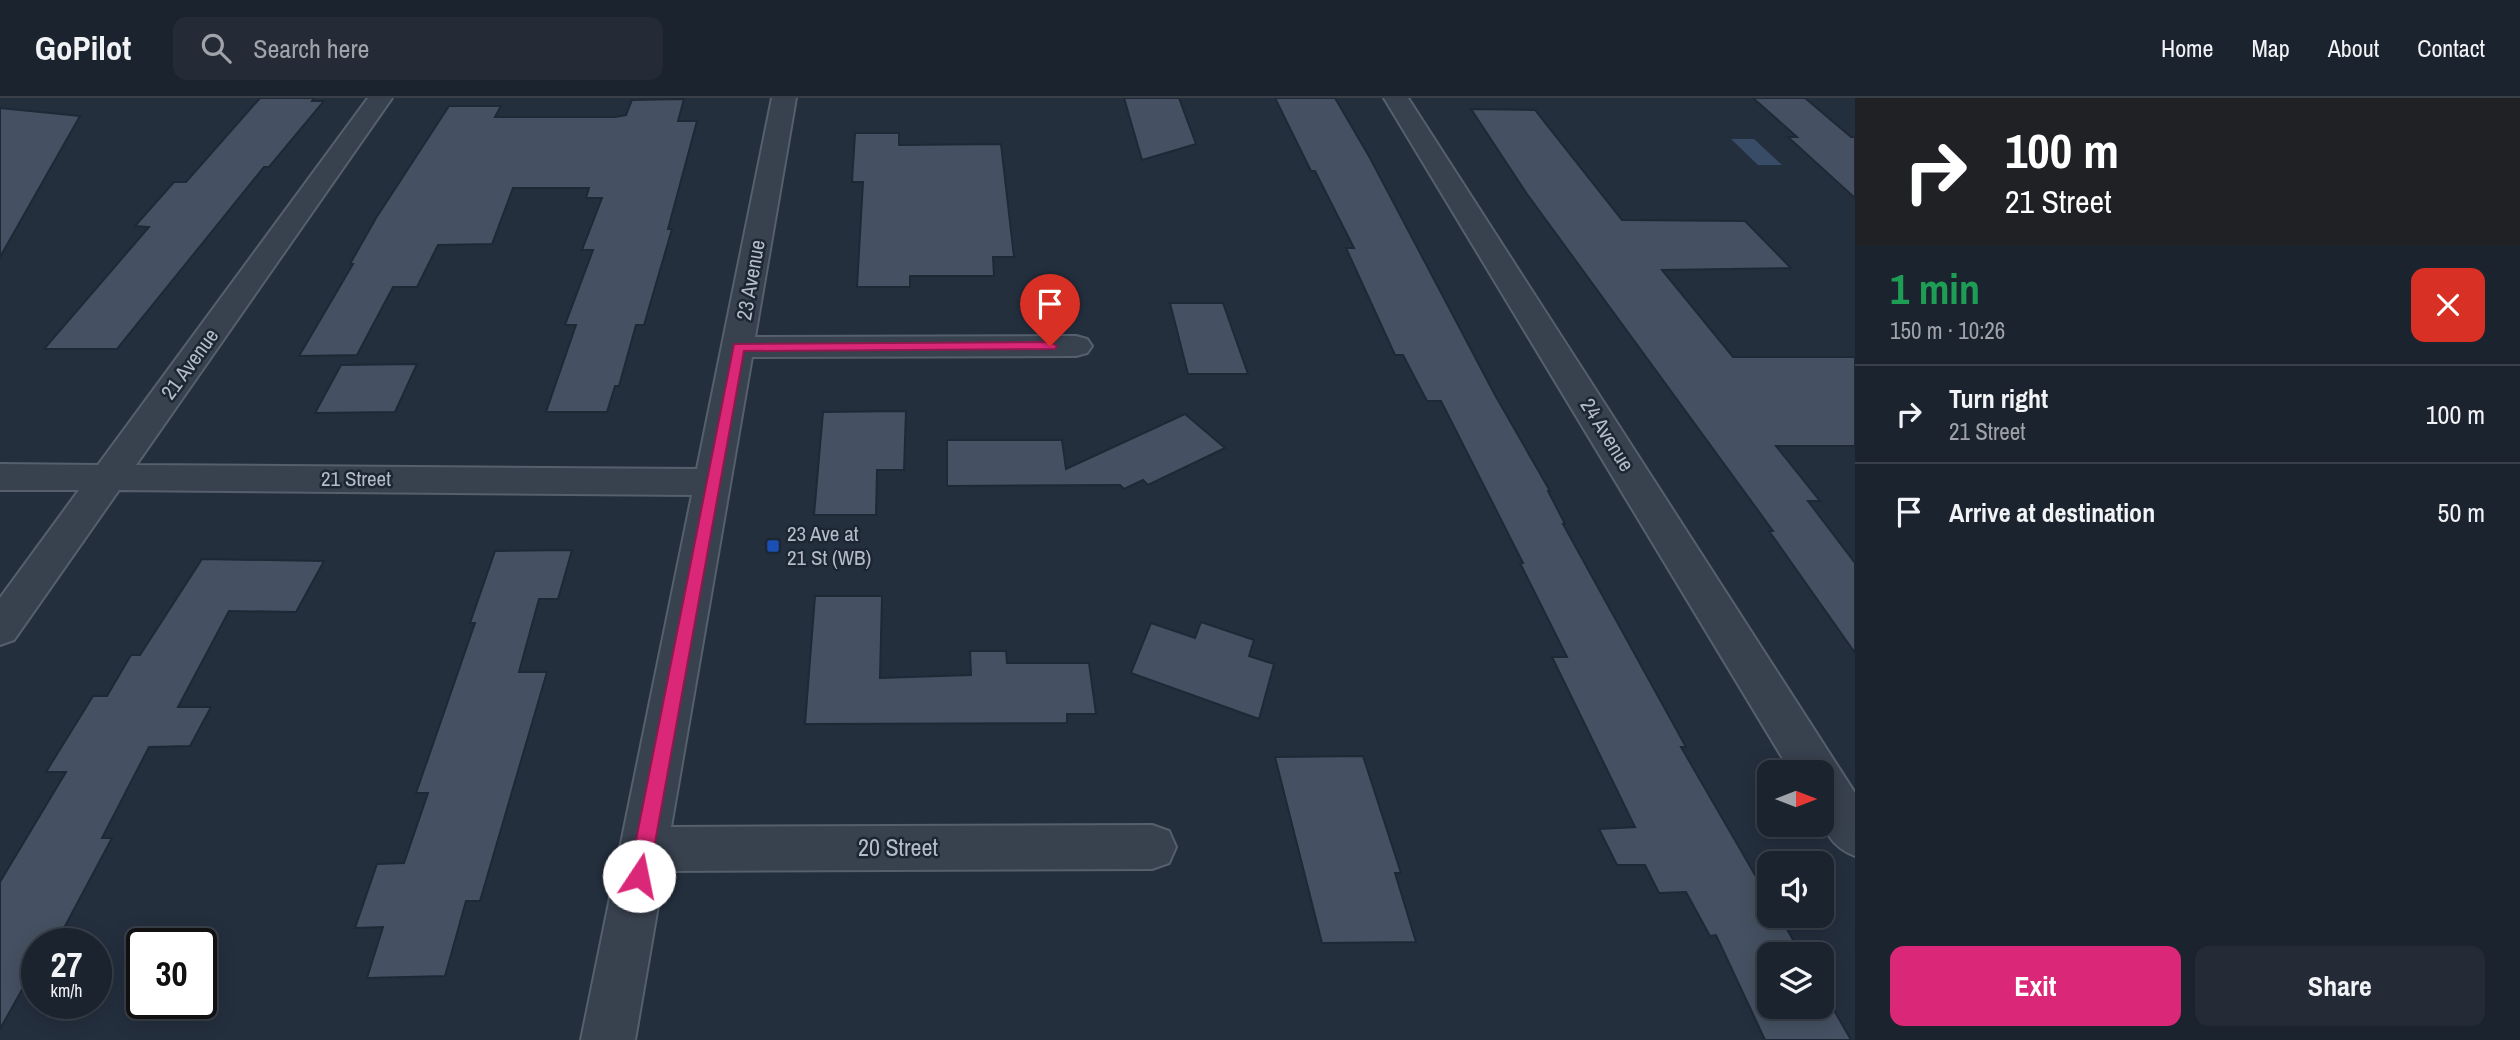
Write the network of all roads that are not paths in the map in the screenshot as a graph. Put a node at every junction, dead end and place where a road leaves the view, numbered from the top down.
1 (380, 98) edge
2 (784, 98) edge
3 (1396, 98) edge
4 (1076, 346) dead end
5 (738, 347) junction
6 (0, 477) edge
7 (108, 477) junction
8 (713, 482) junction
9 (0, 629) edge
10 (1809, 760) edge
11 (1834, 800) edge
12 (1855, 834) edge
13 (1152, 846) dead end
14 (644, 849) junction
15 (608, 1040) edge

1 - 7 street, 21 Avenue
2 - 5 street, 23 Avenue
3 - 10 street, 24 Avenue
4 - 5 street
5 - 8 street, 23 Avenue
6 - 7 street, 21 Street
7 - 8 street, 21 Street
7 - 9 street, 21 Avenue
8 - 14 street, 23 Avenue
11 - 12 street
13 - 14 street, 20 Street
14 - 15 street, 23 Avenue

